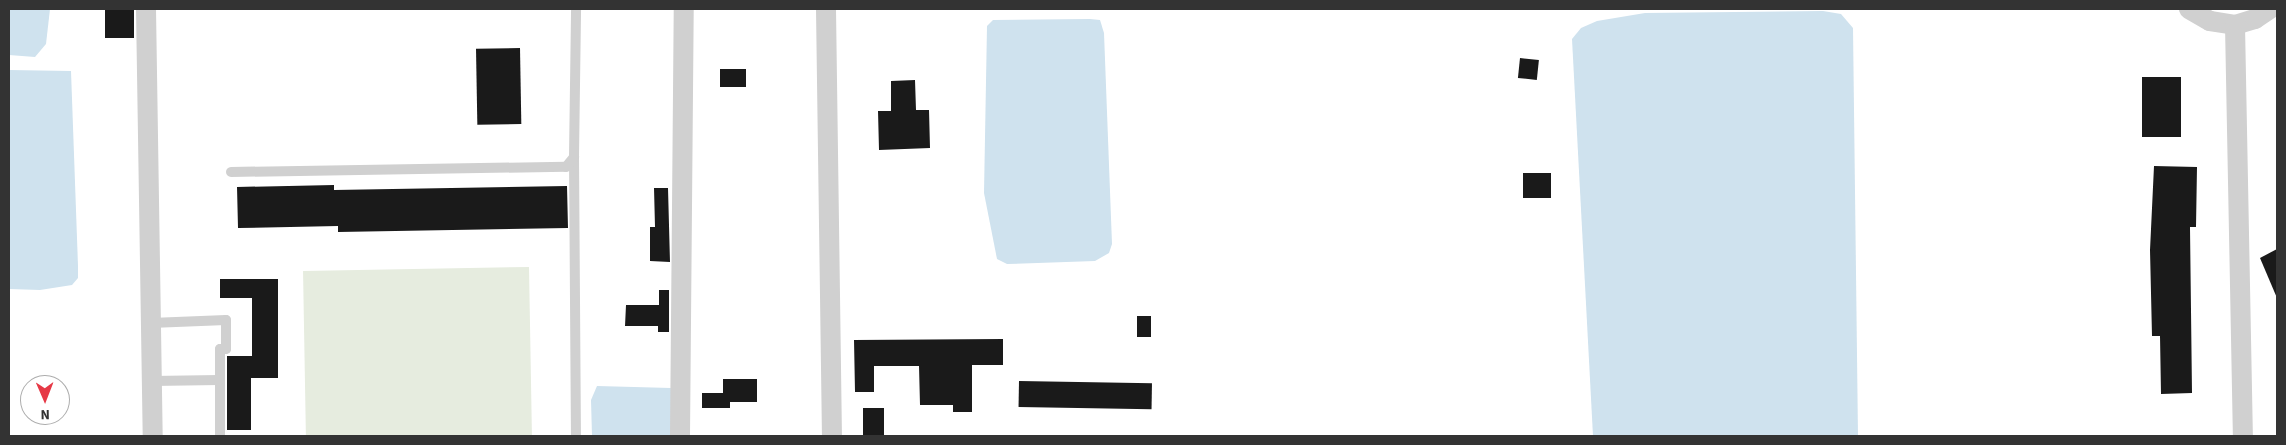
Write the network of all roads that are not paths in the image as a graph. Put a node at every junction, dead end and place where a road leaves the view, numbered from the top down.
1 (146, 9) edge
2 (576, 9) edge
3 (684, 9) edge
4 (826, 9) edge
5 (2189, 9) edge
6 (2270, 9) edge
7 (2235, 25) junction
8 (574, 157) junction
9 (231, 172) dead end
10 (151, 323) junction
11 (219, 380) junction
12 (152, 381) junction
13 (153, 436) edge
14 (220, 436) edge
15 (576, 436) edge
16 (680, 436) edge
17 (832, 436) edge
18 (2243, 436) edge

1 - 10 street
2 - 8 lane
3 - 16 street
4 - 17 street
5 - 7 street
6 - 7 street
7 - 18 street
8 - 9 lane
8 - 15 lane
10 - 11 lane
10 - 12 street
11 - 12 lane
11 - 14 lane
12 - 13 street

